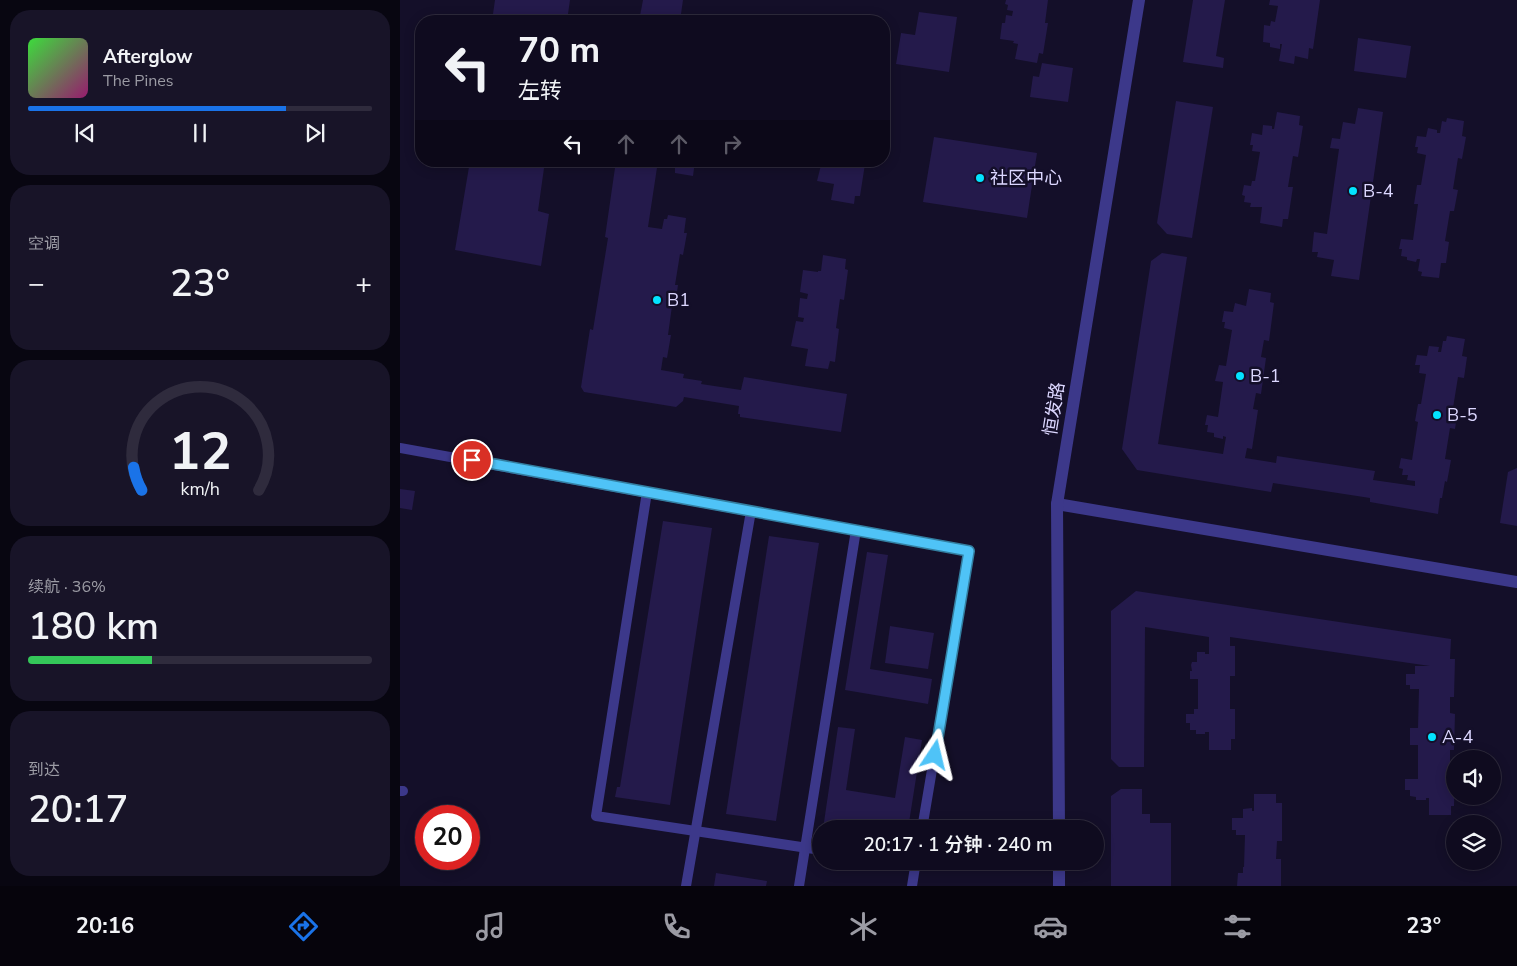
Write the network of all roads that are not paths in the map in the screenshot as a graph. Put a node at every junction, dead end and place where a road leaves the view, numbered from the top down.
1 (1139, 0) edge
2 (400, 448) edge
3 (647, 492) junction
4 (1057, 504) junction
5 (751, 511) junction
6 (856, 530) junction
7 (1517, 582) edge
8 (924, 820) edge
9 (1058, 820) edge
10 (695, 831) junction
11 (805, 848) junction
12 (812, 849) edge
13 (915, 870) edge
14 (1059, 870) edge
15 (686, 886) edge
16 (799, 886) edge
17 (912, 886) edge
18 (1059, 886) edge

1 - 4 street, 恒发路
2 - 3 lane
3 - 5 lane
3 - 10 lane
4 - 7 street
4 - 9 street, 恒发路
5 - 6 lane
5 - 10 lane
6 - 8 lane
6 - 11 lane
10 - 11 lane
10 - 15 lane
11 - 12 lane
11 - 16 lane
13 - 17 lane
14 - 18 street

